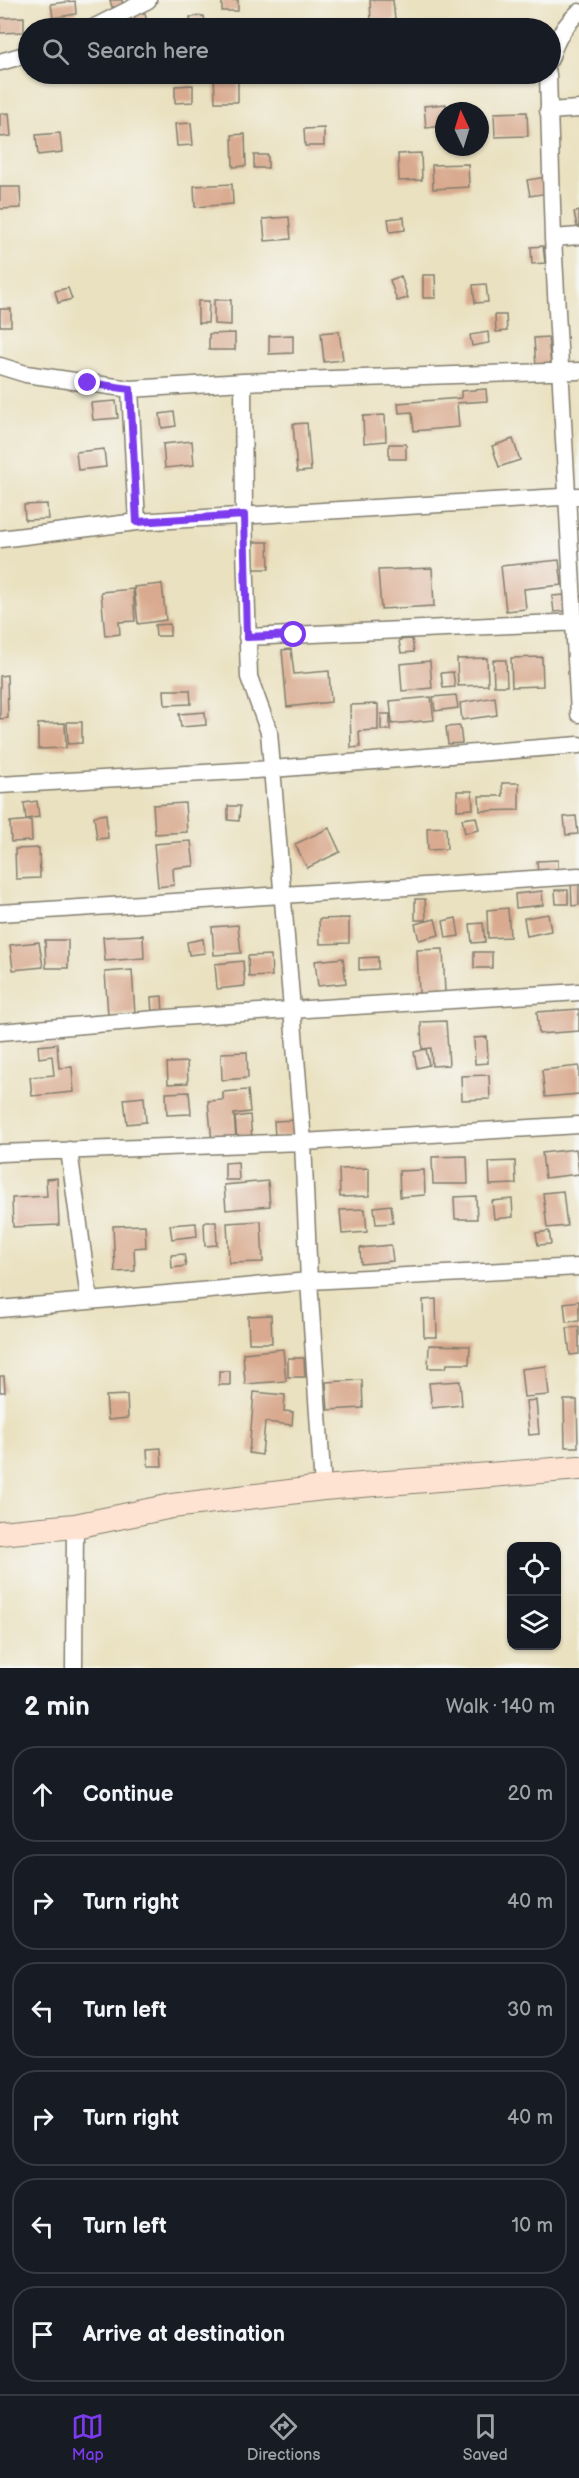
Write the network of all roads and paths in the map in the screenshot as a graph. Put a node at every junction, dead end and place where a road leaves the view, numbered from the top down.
1 (148, 0) edge
2 (579, 12) edge
3 (113, 18) edge
4 (561, 31) edge
5 (18, 57) edge
6 (0, 62) edge
7 (548, 84) edge
8 (579, 109) edge
9 (548, 111) junction
10 (579, 236) edge
11 (553, 238) junction
12 (0, 366) edge
13 (579, 371) edge
14 (560, 373) junction
15 (243, 382) junction
16 (130, 389) junction
17 (574, 497) edge
18 (244, 515) junction
19 (137, 522) junction
20 (0, 539) edge
21 (577, 622) edge
22 (247, 637) junction
23 (579, 714) edge
24 (579, 745) edge
25 (272, 769) junction
26 (0, 784) edge
27 (579, 876) edge
28 (283, 895) junction
29 (0, 913) edge
30 (579, 992) edge
31 (292, 1010) junction
32 (0, 1032) edge
33 (579, 1125) edge
34 (303, 1142) junction
35 (69, 1150) junction
36 (0, 1153) edge
37 (579, 1267) edge
38 (309, 1281) junction
39 (90, 1299) junction
40 (0, 1309) edge
41 (579, 1468) edge
42 (323, 1488) junction
43 (75, 1526) junction
44 (0, 1533) edge
45 (74, 1668) edge

1 - 3 street
2 - 4 street
5 - 6 street
7 - 9 street
8 - 9 street
9 - 11 street
10 - 11 street
11 - 14 street
12 - 16 street
13 - 14 street
14 - 15 street
14 - 17 street
15 - 16 street
15 - 18 street
16 - 19 street
17 - 18 street
17 - 21 street
18 - 19 street
18 - 22 street
19 - 20 street
21 - 22 street
21 - 23 street
22 - 25 street
24 - 25 street
25 - 26 street
25 - 28 street
27 - 28 street
28 - 29 street
28 - 31 street
30 - 31 street
31 - 32 street
31 - 34 street
33 - 34 street
34 - 35 street
34 - 38 street
35 - 36 street
35 - 39 street
37 - 38 street
38 - 39 street
38 - 42 street
39 - 40 street
41 - 42 street
42 - 43 street
43 - 44 street
43 - 45 street

